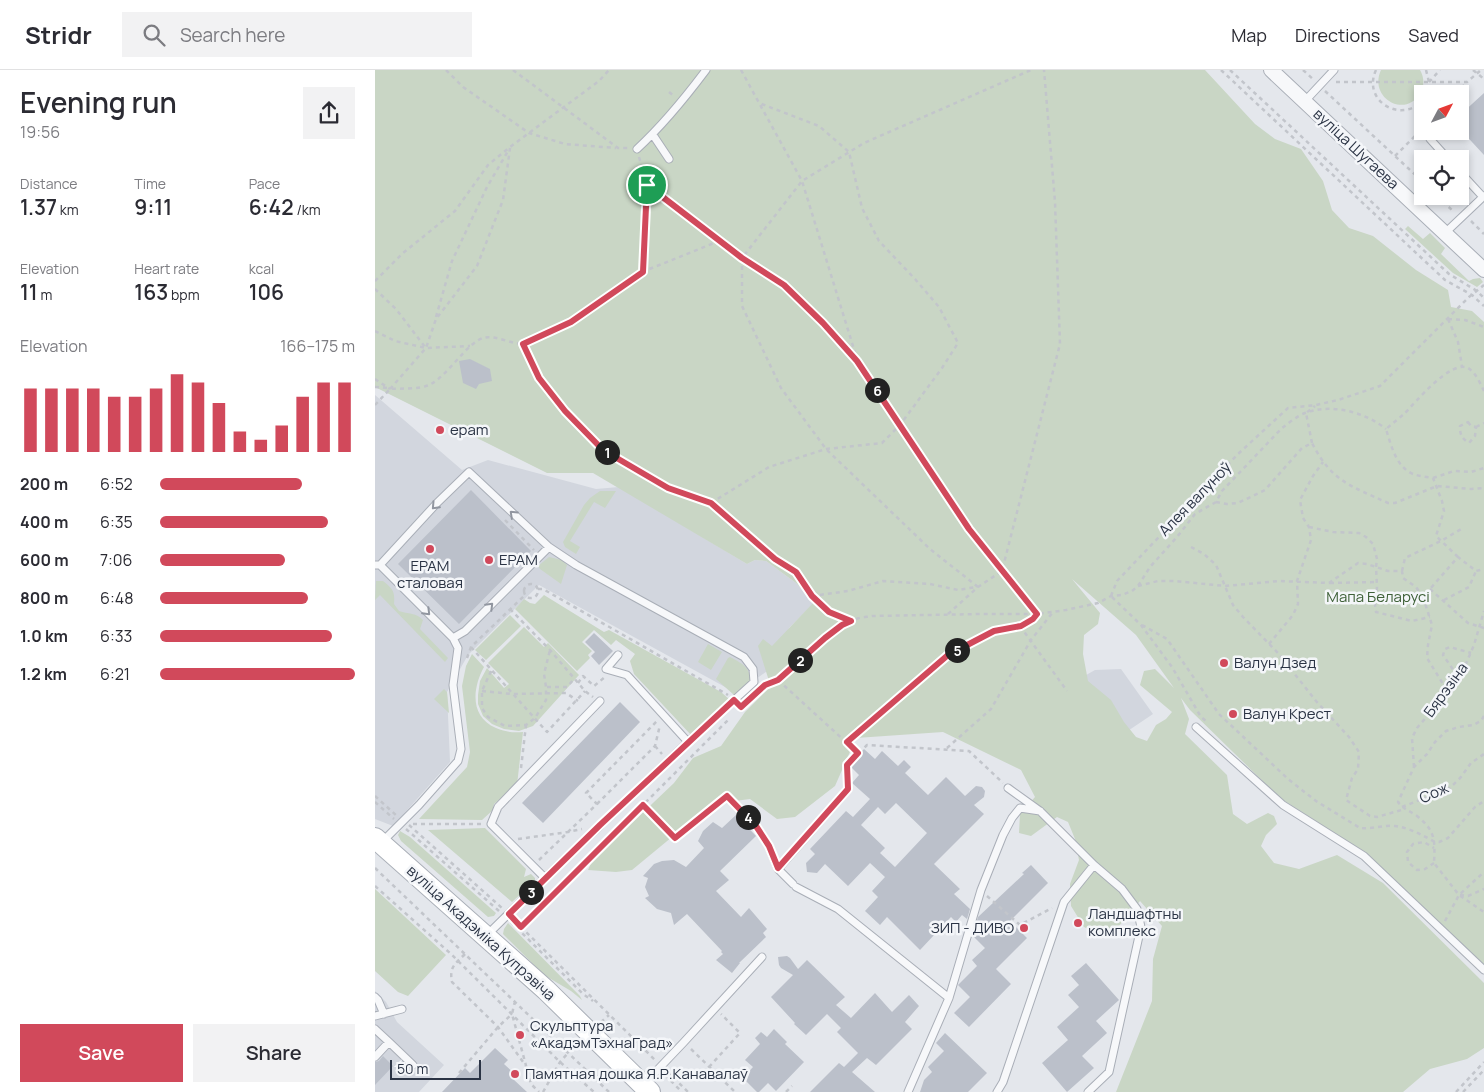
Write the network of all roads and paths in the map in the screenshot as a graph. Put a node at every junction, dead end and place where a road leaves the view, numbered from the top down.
1 (446, 70) edge
2 (513, 70) edge
3 (609, 70) edge
4 (706, 70) edge
5 (741, 70) edge
6 (1031, 70) edge
7 (1044, 70) edge
8 (1221, 70) edge
9 (1230, 70) edge
10 (1271, 70) edge
11 (1303, 70) edge
12 (1334, 70) edge
13 (1376, 70) edge
14 (1426, 70) edge
15 (1440, 70) edge
16 (1473, 70) edge
17 (1481, 70) edge
18 (1477, 74) junction
19 (1484, 79) edge
20 (1373, 82) junction
21 (1429, 82) junction
22 (1467, 82) junction
23 (1321, 84) junction
24 (1428, 85) edge
25 (1464, 85) edge
26 (1305, 101) junction
27 (759, 103) junction
28 (1414, 107) edge
29 (564, 108) junction
30 (529, 133) junction
31 (653, 135) junction
32 (1414, 137) edge
33 (1431, 140) edge
34 (510, 147) junction
35 (618, 148) junction
36 (637, 149) junction
37 (1440, 150) edge
38 (849, 152) junction
39 (1395, 156) junction
40 (669, 159) dead end
41 (1414, 174) edge
42 (802, 180) junction
43 (1469, 181) edge
44 (647, 185) junction
45 (1484, 196) edge
46 (1445, 234) junction
47 (719, 241) junction
48 (742, 258) junction
49 (1484, 270) edge
50 (643, 272) junction
51 (375, 281) edge
52 (1484, 285) edge
53 (375, 289) edge
54 (1477, 291) junction
55 (1472, 295) junction
56 (1484, 298) edge
57 (1484, 306) edge
58 (1447, 318) junction
59 (436, 319) junction
60 (1484, 327) edge
61 (375, 331) edge
62 (523, 344) junction
63 (471, 346) junction
64 (426, 348) junction
65 (857, 361) junction
66 (1462, 366) junction
67 (375, 379) edge
68 (375, 387) edge
69 (390, 388) junction
70 (1484, 391) edge
71 (375, 405) edge
72 (1316, 405) junction
73 (1306, 413) junction
74 (1484, 423) edge
75 (900, 425) junction
76 (1476, 427) junction
77 (1386, 430) junction
78 (1312, 443) junction
79 (826, 449) junction
80 (1323, 462) junction
81 (1484, 468) edge
82 (1433, 478) junction
83 (1437, 486) junction
84 (1484, 488) edge
85 (1216, 502) junction
86 (711, 503) junction
87 (502, 518) dead end
88 (1309, 527) junction
89 (1463, 528) dead end
90 (1441, 541) junction
91 (549, 547) junction
92 (1191, 547) dead end
93 (529, 556) dead end
94 (1458, 557) junction
95 (378, 565) edge
96 (1376, 567) junction
97 (1484, 569) edge
98 (1002, 571) junction
99 (1402, 571) junction
100 (1476, 571) junction
101 (1297, 581) junction
102 (1329, 582) junction
103 (1377, 582) junction
104 (1138, 586) junction
105 (1225, 586) junction
106 (978, 587) junction
107 (538, 589) junction
108 (1430, 589) junction
109 (812, 596) junction
110 (1111, 596) junction
111 (1423, 597) junction
112 (1443, 600) junction
113 (510, 609) dead end
114 (1484, 611) edge
115 (1053, 612) junction
116 (1037, 614) junction
117 (947, 615) junction
118 (1430, 617) junction
119 (851, 621) junction
120 (1141, 625) junction
121 (1021, 626) junction
122 (1479, 627) junction
123 (1484, 628) edge
124 (453, 638) junction
125 (1031, 640) junction
126 (1269, 644) junction
127 (471, 647) dead end
128 (550, 650) junction
129 (1471, 653) junction
130 (618, 655) dead end
131 (606, 669) junction
132 (491, 670) junction
133 (1459, 674) junction
134 (574, 679) junction
135 (778, 680) junction
136 (577, 683) junction
137 (546, 687) junction
138 (759, 690) dead end
139 (482, 691) junction
140 (1067, 691) dead end
141 (1447, 692) junction
142 (545, 693) junction
143 (512, 694) junction
144 (734, 700) junction
145 (578, 701) junction
146 (600, 701) dead end
147 (663, 714) junction
148 (1484, 716) edge
149 (535, 718) junction
150 (1208, 724) dead end
151 (526, 725) junction
152 (1196, 727) dead end
153 (688, 742) junction
154 (847, 742) junction
155 (946, 749) junction
156 (858, 753) junction
157 (1484, 754) edge
158 (1414, 767) junction
159 (519, 784) junction
160 (1008, 788) joint
161 (848, 789) joint
162 (375, 796) edge
163 (727, 796) joint
164 (1484, 801) edge
165 (375, 802) edge
166 (597, 804) junction
167 (643, 805) junction
168 (1404, 808) junction
169 (1040, 812) junction
170 (404, 823) junction
171 (491, 824) junction
172 (600, 825) junction
173 (567, 832) junction
174 (507, 840) junction
175 (1435, 842) junction
176 (377, 844) edge
177 (1435, 848) junction
178 (1434, 863) junction
179 (1094, 865) junction
180 (533, 866) junction
181 (778, 868) junction
182 (376, 871) edge
183 (1484, 872) edge
184 (545, 878) junction
185 (375, 886) edge
186 (1484, 889) edge
187 (981, 890) junction
188 (1459, 895) junction
189 (1064, 902) junction
190 (1484, 912) edge
191 (507, 915) junction
192 (1439, 916) dead end
193 (521, 927) junction
194 (485, 936) junction
195 (465, 954) junction
196 (762, 957) dead end
197 (458, 961) junction
198 (1484, 970) edge
199 (375, 996) edge
200 (949, 998) junction
201 (515, 1001) junction
202 (599, 1004) junction
203 (714, 1008) junction
204 (403, 1009) dead end
205 (383, 1014) junction
206 (512, 1014) junction
207 (375, 1016) edge
208 (498, 1027) junction
209 (375, 1029) edge
210 (389, 1042) junction
211 (684, 1042) junction
212 (568, 1053) junction
213 (375, 1057) edge
214 (560, 1062) junction
215 (1484, 1062) edge
216 (413, 1065) dead end
217 (526, 1066) junction
218 (662, 1066) junction
219 (709, 1067) junction
220 (1484, 1070) edge
221 (459, 1073) dead end
222 (792, 1086) dead end
223 (646, 1089) edge
224 (539, 1092) edge
225 (543, 1092) edge
226 (593, 1092) edge
227 (609, 1092) edge
228 (682, 1092) edge
229 (688, 1092) edge
230 (735, 1092) edge
231 (786, 1092) edge
232 (908, 1092) edge
233 (997, 1092) edge
234 (1088, 1092) edge
235 (1456, 1092) edge
236 (1463, 1092) edge

1 - 30 path
2 - 29 path
3 - 29 path
4 - 31 lane
5 - 27 path
6 - 38 path
7 - 98 path
8 - 55 path
9 - 54 path
10 - 26 street, вуліца Шугаева
11 - 23 path
12 - 23 lane
13 - 20 path
14 - 21 path
15 - 21 path
16 - 18 path
17 - 18 path
18 - 19 path
18 - 22 path
20 - 21 path
20 - 23 path
20 - 28 path
21 - 22 path
21 - 24 path
22 - 25 path
23 - 26 lane
23 - 39 path
26 - 46 street, вуліца Шугаева
27 - 38 path
27 - 42 path
29 - 30 path
29 - 35 path
30 - 34 path
30 - 35 path
31 - 36 lane
31 - 40 lane
32 - 39 path
33 - 37 lane
34 - 51 path
34 - 59 path
34 - 59 path
35 - 36 path
36 - 44 path
38 - 42 path
38 - 75 path
39 - 41 path
42 - 48 path
42 - 65 path
43 - 45 lane
44 - 47 path
44 - 50 path
45 - 46 lane
46 - 49 street, вуліца Шугаева
47 - 48 path
47 - 50 path
48 - 65 path
48 - 79 path
50 - 62 path
52 - 54 path
53 - 64 path
54 - 55 path
54 - 56 path
55 - 57 path
55 - 58 path
58 - 60 path
58 - 66 path
58 - 72 path
59 - 64 path
61 - 64 path
62 - 63 path
62 - 86 path
63 - 64 path
63 - 69 path
64 - 69 path
65 - 75 path
66 - 70 path
66 - 77 path
67 - 69 path
68 - 69 path
69 - 71 path
72 - 73 path
72 - 110 path, Алея валуноў
73 - 77 path
73 - 78 path
73 - 85 path
74 - 76 path
75 - 79 path
75 - 98 path
76 - 76 path
77 - 82 path
78 - 80 path
78 - 85 path
79 - 86 path
79 - 106 path
80 - 83 path
80 - 88 path
81 - 82 path
82 - 83 path
83 - 84 path
83 - 90 path
85 - 104 path
86 - 109 path
87 - 93 path
88 - 96 path
88 - 101 path
89 - 90 path
90 - 94 path
90 - 99 path
91 -> 95 lane
124 -> 91 lane
91 - 144 lane
92 - 105 path
94 - 100 path
94 - 108 path
95 -> 124 lane
96 - 99 path
96 - 102 path
96 - 103 path
97 - 100 path
98 - 106 path
98 - 116 path
99 - 111 path
100 - 112 path
101 - 102 path
101 - 105 path
101 - 126 path
102 - 103 path
103 - 118 path
104 - 105 path
104 - 110 path
105 - 126 path
106 - 109 path
106 - 117 path
107 - 107 path
107 - 144 path
108 - 111 path
108 - 112 path
109 - 119 path
110 - 115 path
110 - 120 path
111 - 118 path
112 - 122 path
113 - 128 path
114 - 122 path, Бярэзіна
115 - 116 path
115 - 125 path
116 - 117 path
116 - 121 path
117 - 119 path
118 - 141 path
119 - 135 path
120 - 150 path
120 - 175 path
121 - 125 path
121 - 154 path
122 - 123 path
122 - 129 path, Бярэзіна
124 - 170 lane
125 - 140 path
125 - 155 path
126 - 168 path, Сож
127 - 132 path
128 - 134 path
128 - 137 path
129 - 133 path, Бярэзіна
129 - 133 path
130 - 131 lane
131 - 136 path
131 - 147 lane
132 - 139 path
132 - 143 path
133 - 141 path, Бярэзіна
134 - 136 path
134 - 137 path
135 - 138 path
135 - 154 path
136 - 145 path
137 - 142 path
139 - 143 path
139 - 151 path
141 - 158 path, Бярэзіна
142 - 143 path
142 - 145 path
142 - 149 path
143 - 149 path
144 - 153 lane
144 - 167 path
145 - 149 path
146 - 159 lane
147 - 153 lane
147 - 166 path
147 - 166 path
148 - 158 path
149 - 151 path
151 - 159 path
152 - 198 lane
153 - 172 lane
154 - 156 path
155 - 156 path
155 - 160 path
156 - 161 path
157 - 168 path, Сож
158 - 168 path
159 - 171 lane
160 - 169 lane
161 - 181 lane
162 - 170 path
163 - 167 path
163 - 181 lane
164 - 175 path
165 - 170 path
166 - 173 path
167 - 193 path
168 - 175 path
169 - 179 lane
169 - 187 lane
170 - 171 path
170 - 176 lane
170 - 191 path
170 - 191 path
171 - 174 lane
172 - 173 path
172 - 184 lane
173 - 174 path
173 - 180 path
174 - 180 lane
175 - 177 path
176 - 194 main road, вуліца Акадэміка Купрэвіча
177 - 178 path
177 - 178 path
178 - 188 path
179 - 189 lane
179 - 234 lane
180 - 184 lane
181 - 200 lane
182 - 195 path
183 - 188 path
184 - 191 lane
185 - 197 path
186 - 188 path
187 - 189 path
187 - 200 lane
188 - 190 path
188 - 192 path
189 - 233 lane
191 - 193 path
191 - 194 lane
191 - 202 path
193 - 202 path
194 - 223 main road, вуліца Акадэміка Купрэвіча
195 - 197 path
195 - 201 path
196 - 203 lane
197 - 206 path
197 - 208 path
199 - 205 lane
200 - 232 lane
201 - 206 path
201 - 212 path
202 - 218 path
203 - 211 lane
203 - 219 path
204 - 205 lane
205 - 207 lane
206 - 208 path
206 - 214 path
206 - 217 path
208 - 217 path
208 - 221 path
209 - 210 lane
210 - 213 lane
210 - 216 lane
211 - 218 lane
211 - 219 path
212 - 214 path
212 - 227 path
214 - 225 path
214 - 226 path
215 - 235 path
217 - 224 path
218 - 223 lane
218 - 228 path
218 - 229 path
219 - 230 path
220 - 236 path
222 - 231 path

